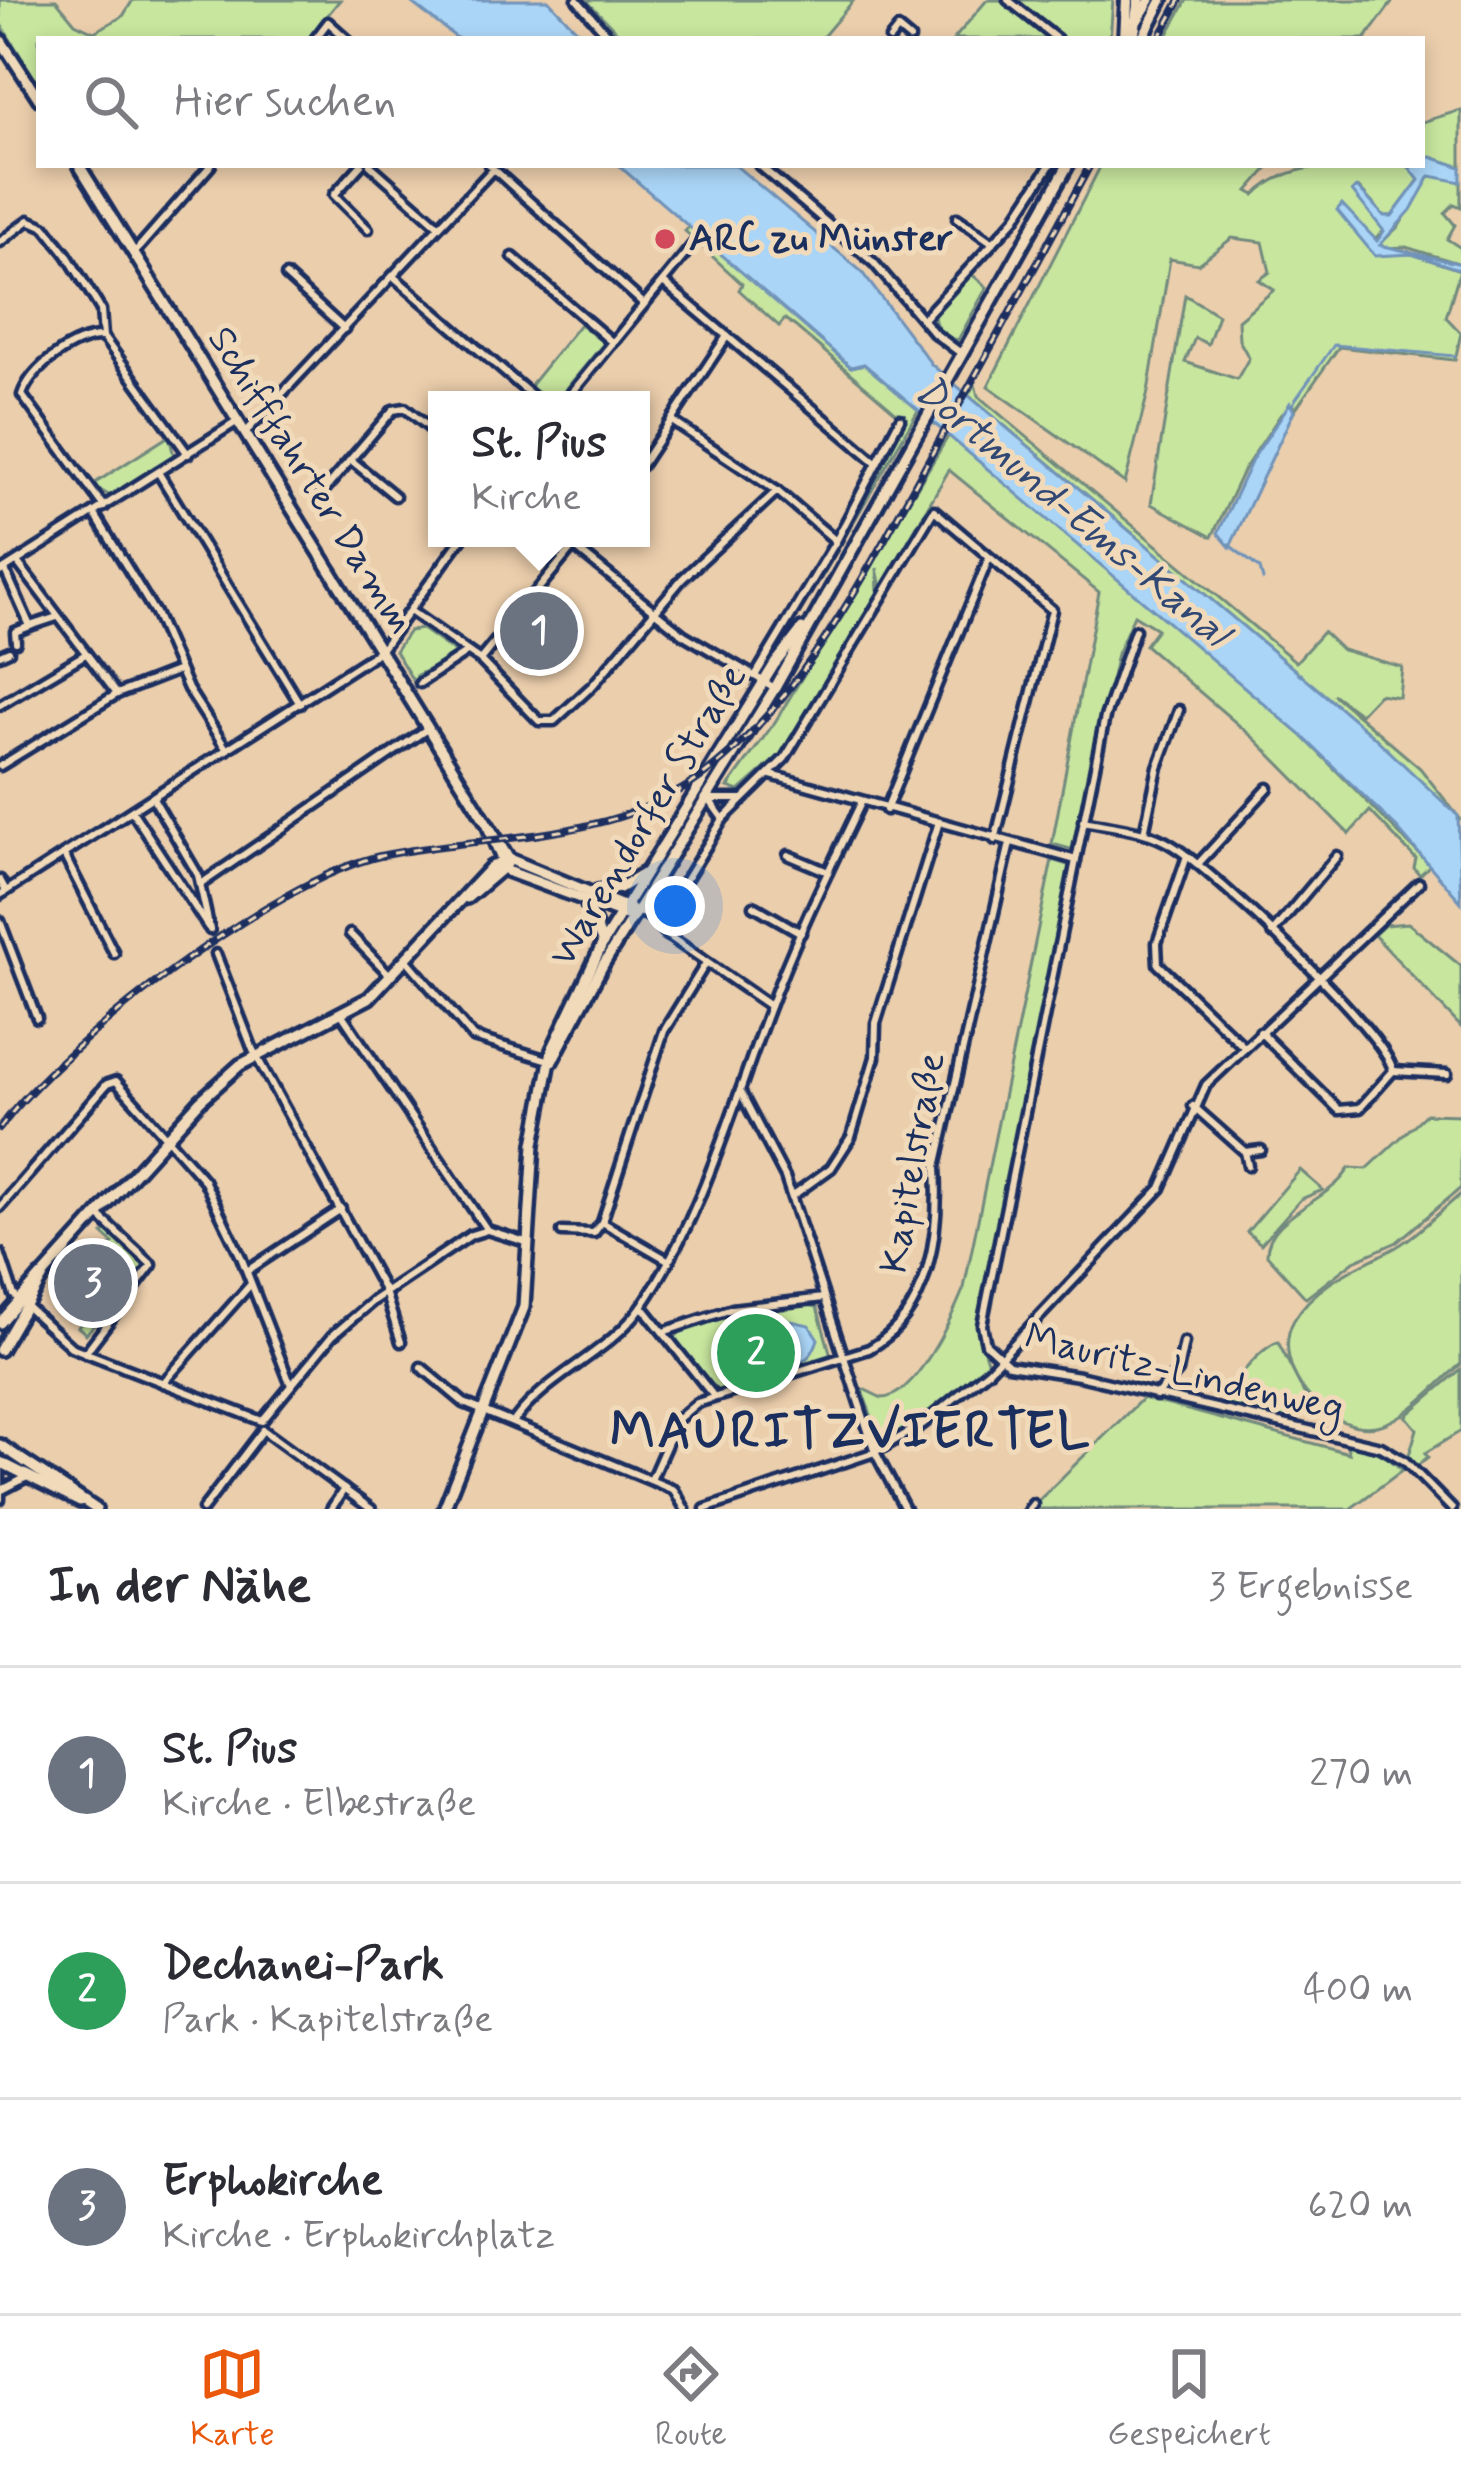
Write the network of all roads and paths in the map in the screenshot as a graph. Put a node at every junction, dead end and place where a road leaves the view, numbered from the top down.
1 (577, 0) edge
2 (1008, 0) edge
3 (1127, 0) edge
4 (1139, 0) edge
5 (1150, 0) edge
6 (1162, 0) edge
7 (1137, 22) junction
8 (317, 36) edge
9 (344, 36) edge
10 (608, 36) edge
11 (1054, 36) edge
12 (1129, 36) edge
13 (1130, 36) edge
14 (1144, 36) edge
15 (1, 43) edge
16 (36, 96) edge
17 (82, 168) edge
18 (208, 168) edge
19 (363, 168) edge
20 (370, 168) edge
21 (490, 168) edge
22 (492, 168) edge
23 (763, 168) edge
24 (1048, 168) edge
25 (1066, 168) edge
26 (957, 218) dead end
27 (440, 226) junction
28 (368, 230) dead end
29 (0, 242) edge
30 (695, 242) dead end
31 (993, 243) junction
32 (134, 253) junction
33 (513, 257) dead end
34 (286, 277) dead end
35 (393, 277) junction
36 (663, 282) junction
37 (644, 304) junction
38 (922, 320) junction
39 (344, 328) junction
40 (727, 336) junction
41 (103, 337) junction
42 (613, 343) junction
43 (962, 354) junction
44 (526, 391) edge
45 (573, 391) edge
46 (900, 419) dead end
47 (672, 421) junction
48 (238, 422) junction
49 (428, 428) edge
50 (245, 433) junction
51 (650, 453) edge
52 (188, 454) junction
53 (351, 460) junction
54 (878, 463) junction
55 (158, 472) junction
56 (777, 491) junction
57 (321, 494) dead end
58 (395, 496) dead end
59 (104, 507) junction
60 (94, 513) junction
61 (836, 541) junction
62 (455, 547) edge
63 (572, 547) edge
64 (574, 547) edge
65 (989, 558) junction
66 (18, 562) junction
67 (2, 571) edge
68 (817, 610) junction
69 (410, 611) junction
70 (655, 613) junction
71 (57, 617) junction
72 (29, 626) junction
73 (1135, 630) dead end
74 (16, 642) dead end
75 (9, 651) dead end
76 (380, 651) junction
77 (468, 651) junction
78 (86, 654) junction
79 (0, 655) edge
80 (480, 660) junction
81 (179, 670) junction
82 (760, 679) junction
83 (420, 683) dead end
84 (775, 688) junction
85 (117, 694) junction
86 (300, 704) junction
87 (0, 705) edge
88 (1179, 710) dead end
89 (427, 729) junction
90 (227, 751) junction
91 (0, 766) edge
92 (771, 775) junction
93 (1268, 788) dead end
94 (154, 798) junction
95 (708, 798) junction
96 (742, 799) junction
97 (692, 800) junction
98 (861, 803) junction
99 (886, 810) junction
100 (132, 811) junction
101 (723, 819) junction
102 (1083, 821) junction
103 (938, 825) junction
104 (1144, 833) junction
105 (995, 840) junction
106 (1010, 843) junction
107 (64, 855) junction
108 (788, 855) dead end
109 (1187, 856) junction
110 (1337, 856) dead end
111 (1076, 860) junction
112 (504, 864) junction
113 (1198, 865) junction
114 (648, 871) junction
115 (828, 872) junction
116 (0, 880) edge
117 (1419, 883) dead end
118 (201, 884) junction
119 (596, 891) junction
120 (3, 893) edge
121 (587, 905) junction
122 (754, 906) dead end
123 (627, 912) junction
124 (656, 918) junction
125 (0, 921) edge
126 (800, 933) junction
127 (1271, 933) junction
128 (350, 934) dead end
129 (603, 943) junction
130 (114, 953) dead end
131 (216, 954) dead end
132 (407, 960) junction
133 (706, 963) junction
134 (392, 977) junction
135 (1318, 977) junction
136 (770, 1006) junction
137 (343, 1016) junction
138 (37, 1018) dead end
139 (1260, 1032) junction
140 (1244, 1047) junction
141 (258, 1056) junction
142 (552, 1061) junction
143 (1393, 1072) junction
144 (1447, 1074) dead end
145 (740, 1091) junction
146 (1193, 1106) junction
147 (166, 1136) junction
148 (1261, 1150) dead end
149 (1245, 1152) junction
150 (1247, 1166) dead end
151 (792, 1196) junction
152 (0, 1207) edge
153 (341, 1209) junction
154 (98, 1215) junction
155 (602, 1222) junction
156 (487, 1230) junction
157 (562, 1232) dead end
158 (529, 1243) junction
159 (0, 1253) edge
160 (667, 1259) junction
161 (247, 1271) junction
162 (251, 1284) junction
163 (385, 1292) junction
164 (824, 1298) junction
165 (21, 1302) junction
166 (642, 1306) junction
167 (0, 1323) edge
168 (663, 1332) junction
169 (401, 1342) dead end
170 (1184, 1342) dead end
171 (0, 1350) edge
172 (85, 1353) junction
173 (843, 1358) junction
174 (999, 1358) junction
175 (422, 1367) dead end
176 (164, 1383) junction
177 (290, 1383) junction
178 (712, 1394) junction
179 (1156, 1396) junction
180 (485, 1410) junction
181 (514, 1421) junction
182 (262, 1425) junction
183 (0, 1445) edge
184 (875, 1452) junction
185 (0, 1465) edge
186 (27, 1478) junction
187 (651, 1480) junction
188 (344, 1489) junction
189 (1, 1495) edge
190 (94, 1507) edge
191 (203, 1509) edge
192 (331, 1509) edge
193 (370, 1509) edge
194 (444, 1509) edge
195 (686, 1509) edge
196 (705, 1509) edge
197 (905, 1509) edge
198 (1452, 1509) edge

1 - 10 street
2 - 11 street
3 - 12 highway
4 - 7 highway
5 - 7 main road
6 - 14 main road
7 - 13 highway
8 - 9 street
15 - 16 main road
17 - 32 main road, Schifffahrter Damm
18 - 32 street
19 - 28 street
20 - 27 street
21 - 27 street
22 - 37 street
23 - 38 street
24 - 31 street
25 - 43 main road, Warendorfer Straße
26 - 31 street
27 - 35 street
29 - 41 street
30 - 36 street
31 - 38 street
32 - 48 main road, Schifffahrter Damm
33 - 42 street
34 - 39 street
35 - 39 street
35 - 44 street
36 - 37 street
36 - 40 street
37 - 42 street
38 - 43 street
39 - 50 street
40 - 47 street
40 - 54 street
41 - 52 street
41 - 59 street
42 - 45 street
43 - 68 main road, Warendorfer Straße
46 - 54 street, Warendorfer Straße
47 - 51 street
47 - 56 street
48 - 50 main road, Schifffahrter Damm
48 - 52 street
49 - 53 street
50 - 76 main road, Schifffahrter Damm
52 - 55 street
53 - 57 street
53 - 58 street
54 - 61 street, Warendorfer Straße
55 - 59 street
55 - 86 street
56 - 61 street
56 - 70 street
59 - 60 street
60 - 66 street
60 - 81 street
61 - 82 street, Warendorfer Straße
62 - 69 street
63 - 80 street
64 - 70 street
65 - 92 street, Warendorfer Straße
65 - 99 street
65 - 105 street
66 - 67 street
66 - 71 street
67 - 72 street
68 - 82 main road, Warendorfer Straße
68 - 84 main road, Warendorfer Straße
69 - 76 street
69 - 77 street
70 - 80 street
70 - 82 street
71 - 72 street
71 - 78 street
72 - 74 street
73 - 102 street
75 - 79 street
76 - 86 street
76 - 89 main road, Schifffahrter Damm
77 - 80 street
77 - 83 street
78 - 85 street
78 - 87 street
81 - 85 street
81 - 90 street
82 - 84 street
82 - 97 main road, Warendorfer Straße
84 - 95 main road, Warendorfer Straße
85 - 91 street
86 - 90 street
88 - 104 street
89 - 112 main road, Schifffahrter Damm
89 - 118 street
90 - 94 street
92 - 96 street, Warendorfer Straße
92 - 98 street
93 - 113 street
94 - 100 street
94 - 118 street
95 - 96 street
95 - 97 street
95 - 101 street, Warendorfer Straße
95 - 123 main road, Warendorfer Straße
96 - 101 street, Warendorfer Straße
97 - 114 main road, Warendorfer Straße
98 - 99 street
98 - 115 street
99 - 103 street
100 - 107 street
100 - 118 street
101 - 124 street, Warendorfer Straße
102 - 104 street
102 - 111 street
103 - 105 street
103 - 151 street
104 - 109 street
105 - 106 street
106 - 111 street
106 - 173 street, Kapitelstraße
107 - 120 street
107 - 130 street
108 - 115 street
109 - 113 street
109 - 140 street
110 - 127 street
111 - 174 street
112 - 119 main road
112 - 121 main road
112 - 132 main road
113 - 127 street
114 - 119 main road
114 - 123 main road, Warendorfer Straße
115 - 126 street
116 - 120 street
117 - 135 street
119 - 123 main road
121 - 123 main road
121 - 129 main road
122 - 126 street
123 - 124 street, Warendorfer Straße
123 - 129 main road, Warendorfer Straße
123 - 142 main road, Warendorfer Straße
124 - 133 street
125 - 138 street
126 - 136 street
127 - 135 street
128 - 134 street
129 - 142 main road, Warendorfer Straße
131 - 141 street
132 - 134 main road
132 - 142 street
133 - 136 street
133 - 155 street
134 - 137 main road
135 - 139 street
135 - 143 street
136 - 145 street
137 - 141 main road
137 - 156 street
139 - 140 street
139 - 143 street
140 - 146 street
141 - 147 main road
141 - 153 street
142 - 158 main road, Warendorfer Straße
143 - 144 street
145 - 151 street
145 - 160 street
146 - 149 street
146 - 174 street
147 - 152 street
147 - 154 main road
147 - 161 street
148 - 149 street
149 - 150 street
151 - 164 street
153 - 161 street
153 - 163 street
154 - 165 main road
154 - 172 street
155 - 157 street
155 - 160 street
156 - 158 street
156 - 163 street
158 - 180 main road, Warendorfer Straße
159 - 165 street
160 - 166 street
161 - 162 street
162 - 176 street
162 - 177 street
163 - 169 street
163 - 177 street
164 - 168 street
164 - 173 street
165 - 167 main road
165 - 171 main road
165 - 172 street
166 - 168 street
166 - 181 street
168 - 178 street
170 - 179 street
172 - 176 street
173 - 178 street, Kapitelstraße
173 - 184 street
174 - 179 street, Mauritz-Lindenweg
174 - 184 street, Mauritz-Lindenweg
175 - 180 street
176 - 182 street
177 - 182 street
178 - 187 street, Kapitelstraße
179 - 198 street, Mauritz-Lindenweg
180 - 181 street
180 - 194 main road, Warendorfer Straße
181 - 187 street
182 - 188 street
182 - 191 street
183 - 190 main road
184 - 196 street, Mauritz-Lindenweg
184 - 197 street
185 - 186 main road
185 - 189 street
186 - 189 street
186 - 190 main road
187 - 195 street
188 - 192 street
188 - 193 street

